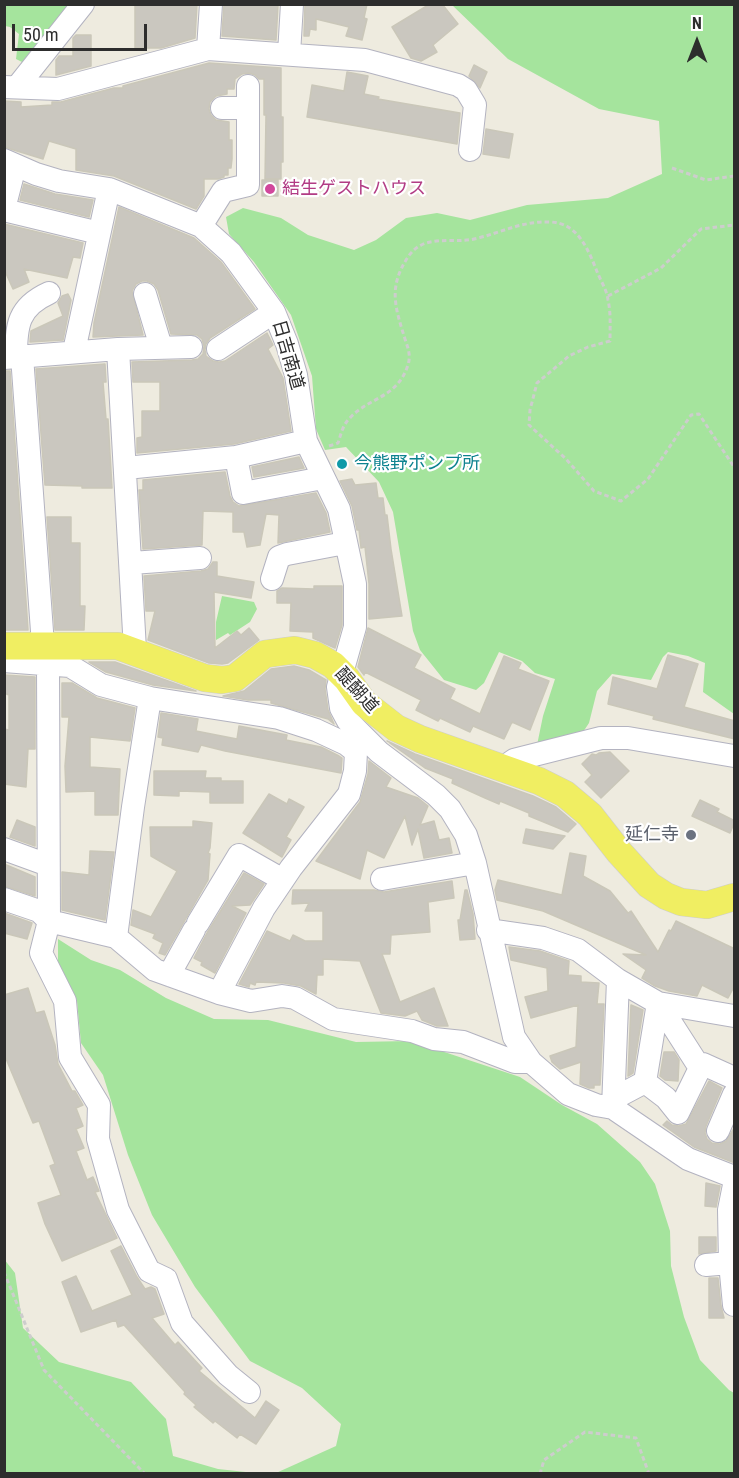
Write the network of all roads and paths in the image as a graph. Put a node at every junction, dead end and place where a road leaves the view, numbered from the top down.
1 (83, 4) edge
2 (211, 4) edge
3 (292, 4) edge
4 (208, 49) junction
5 (289, 54) junction
6 (11, 87) edge
7 (222, 108) dead end
8 (470, 150) dead end
9 (10, 163) edge
10 (672, 168) dead end
11 (735, 176) edge
12 (109, 189) junction
13 (4, 209) edge
14 (735, 225) edge
15 (201, 226) junction
16 (99, 233) junction
17 (49, 293) dead end
18 (145, 294) dead end
19 (608, 296) junction
20 (274, 312) junction
21 (192, 347) dead end
22 (161, 348) junction
23 (118, 349) junction
24 (218, 349) dead end
25 (75, 351) junction
26 (14, 357) edge
27 (306, 441) junction
28 (338, 443) dead end
29 (236, 457) junction
30 (735, 467) edge
31 (126, 468) junction
32 (323, 478) junction
33 (345, 543) junction
34 (200, 558) dead end
35 (132, 562) junction
36 (272, 579) dead end
37 (4, 646) edge
38 (135, 650) junction
39 (46, 654) junction
40 (4, 661) edge
41 (341, 672) junction
42 (150, 698) junction
43 (735, 756) edge
44 (504, 767) junction
45 (4, 849) edge
46 (475, 863) junction
47 (48, 865) junction
48 (382, 879) dead end
49 (283, 880) junction
50 (735, 897) edge
51 (4, 898) edge
52 (49, 921) junction
53 (488, 930) junction
54 (116, 937) junction
55 (169, 975) junction
56 (618, 980) junction
57 (219, 993) junction
58 (662, 1004) junction
59 (735, 1016) edge
60 (531, 1062) junction
61 (700, 1068) junction
62 (735, 1077) edge
63 (645, 1083) junction
64 (735, 1094) edge
65 (613, 1104) junction
66 (718, 1131) dead end
67 (735, 1177) edge
68 (735, 1185) edge
69 (730, 1263) junction
70 (706, 1265) dead end
71 (4, 1272) edge
72 (735, 1305) edge
73 (249, 1392) dead end
74 (145, 1473) edge
75 (540, 1473) edge
76 (649, 1473) edge

1 - 6 street
2 - 4 street
3 - 5 street
4 - 5 street
4 - 6 street
5 - 8 street
7 - 15 street
9 - 12 street, 日吉南道
9 - 13 street
10 - 11 path
12 - 15 street, 日吉南道
12 - 16 street
13 - 16 street
14 - 19 path
15 - 20 street, 日吉南道
16 - 25 street
17 - 26 street
18 - 22 street
19 - 28 path
19 - 30 path
20 - 24 street
20 - 27 street, 日吉南道
21 - 22 street
22 - 23 street
23 - 25 street
23 - 31 street
25 - 26 street
26 - 39 street
27 - 29 street
27 - 32 street, 日吉南道
29 - 31 street
29 - 32 street
31 - 35 street
32 - 33 street, 日吉南道
33 - 36 street
33 - 41 street, 日吉南道
34 - 35 street
35 - 38 street
37 - 39 main road, 醍醐道
38 - 39 main road, 醍醐道
38 - 41 main road, 醍醐道
39 - 40 street
39 - 42 street
39 - 47 street
41 - 44 main road, 醍醐道
41 - 46 street, 日吉南道
42 - 49 street
42 - 54 street
43 - 44 street
44 - 50 main road, 醍醐道
45 - 47 street
46 - 48 street
46 - 53 street, 日吉南道
47 - 52 street
49 - 55 street
49 - 57 street
51 - 52 street
52 - 54 street
52 - 73 street
53 - 56 street
53 - 60 street, 日吉南道
54 - 55 street
55 - 57 street
56 - 58 street
56 - 65 street
57 - 60 street
58 - 59 street
58 - 61 street
58 - 63 street
60 - 65 street, 日吉南道
61 - 62 street
61 - 63 street
63 - 65 street
64 - 66 street
65 - 67 street, 日吉南道
68 - 69 street
69 - 70 street
69 - 72 street
71 - 74 path
75 - 76 path

